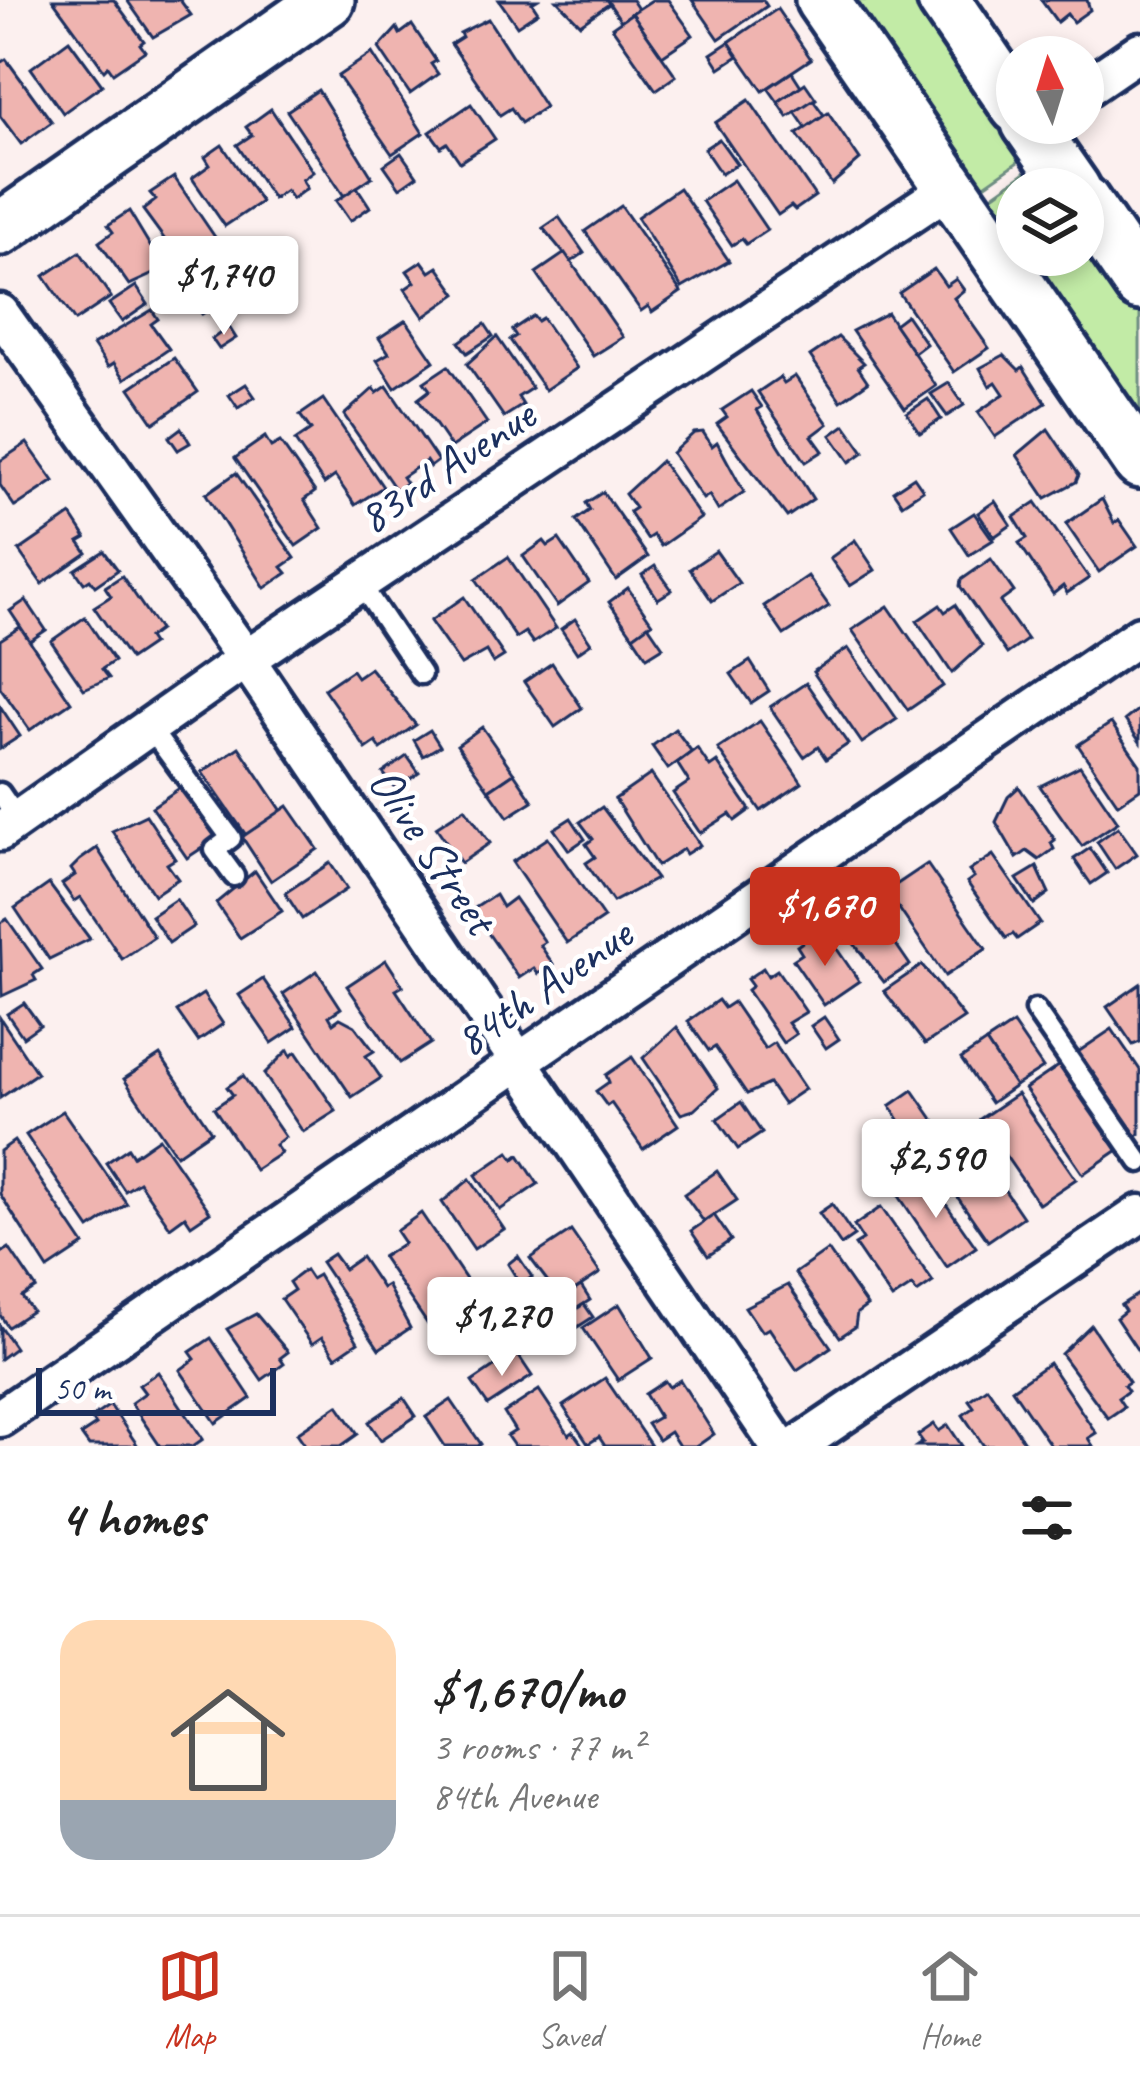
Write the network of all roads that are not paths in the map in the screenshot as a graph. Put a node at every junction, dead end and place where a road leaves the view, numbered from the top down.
1 (328, 0) edge
2 (822, 0) edge
3 (944, 0) edge
4 (1140, 51) edge
5 (996, 74) edge
6 (1104, 76) edge
7 (950, 187) junction
8 (3, 221) edge
9 (1104, 232) edge
10 (1140, 284) edge
11 (0, 313) edge
12 (1140, 462) edge
13 (360, 583) junction
14 (1140, 635) edge
15 (246, 658) junction
16 (421, 674) dead end
17 (149, 727) junction
18 (6, 815) edge
19 (234, 876) dead end
20 (1034, 1010) dead end
21 (520, 1062) junction
22 (1140, 1162) edge
23 (1140, 1214) edge
24 (0, 1418) edge
25 (778, 1446) edge
26 (797, 1446) edge

1 - 8 main road
2 - 7 main road
3 - 5 main road
4 - 6 street
7 - 12 main road
7 - 13 street, 83rd Avenue
9 - 10 main road
11 - 15 street, Olive Street
13 - 15 street, 83rd Avenue
13 - 16 lane
14 - 21 street, 84th Avenue
15 - 17 street, 83rd Avenue
15 - 21 street, Olive Street
17 - 18 street, 83rd Avenue
17 - 19 lane
20 - 22 lane
21 - 24 street, 84th Avenue
21 - 25 street, Olive Street
23 - 26 street

